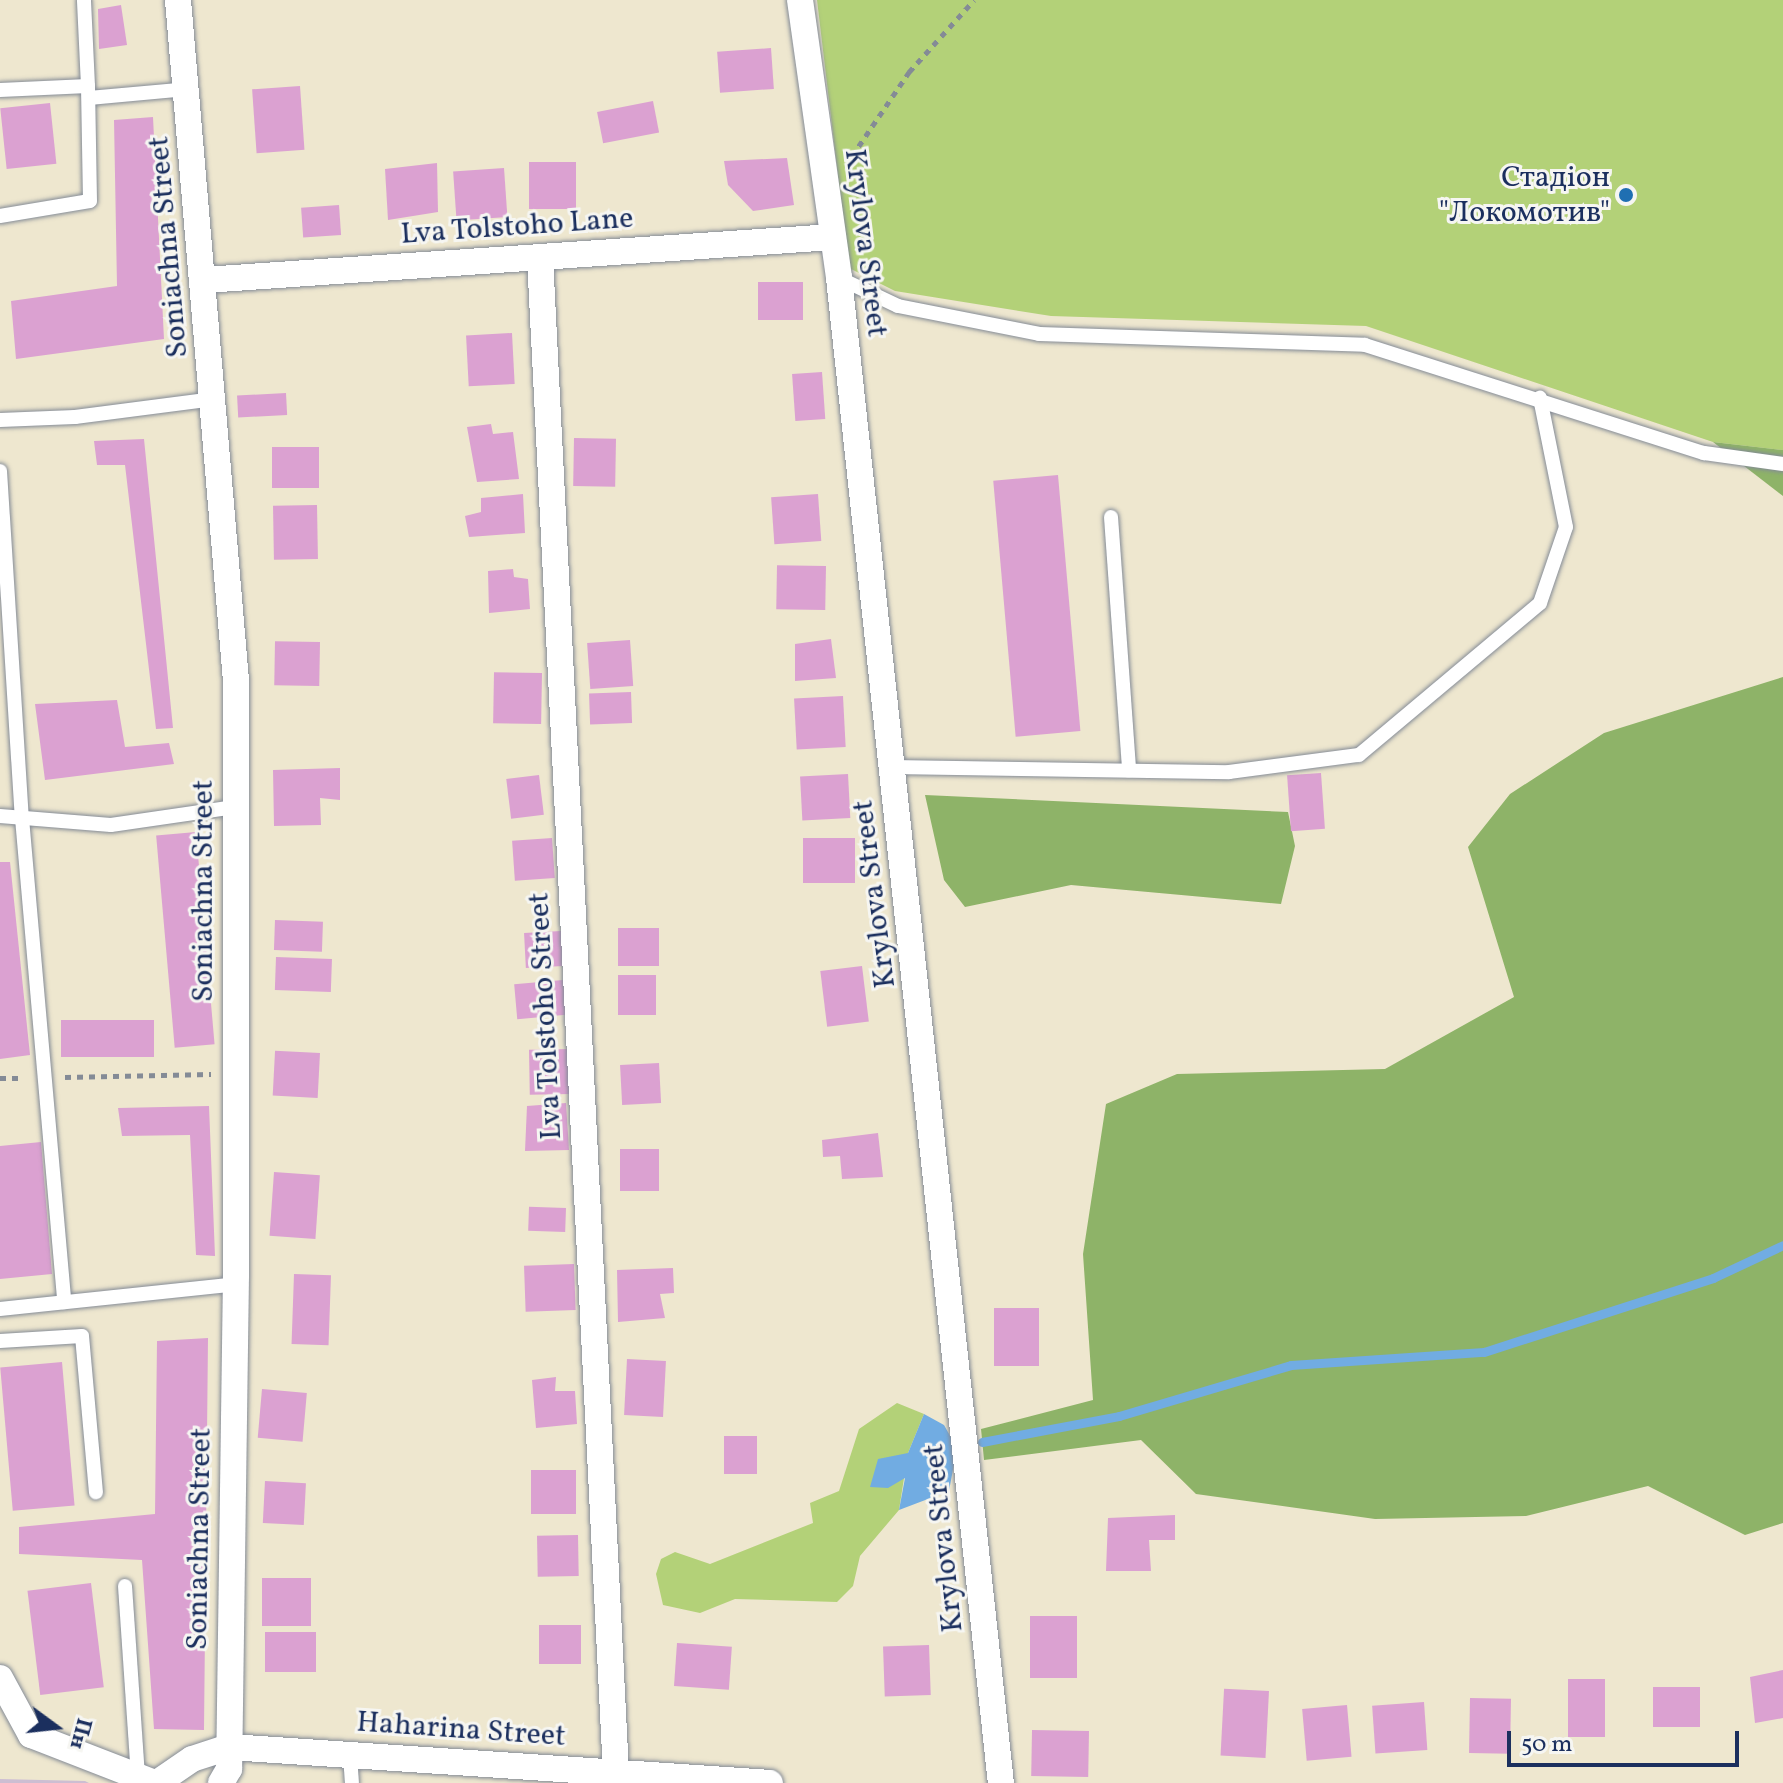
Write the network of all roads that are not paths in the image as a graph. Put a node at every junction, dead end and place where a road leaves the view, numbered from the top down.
1 (84, 0) edge
2 (178, 0) edge
3 (800, 0) edge
4 (187, 89) junction
5 (0, 90) edge
6 (89, 92) junction
7 (0, 216) edge
8 (833, 237) junction
9 (540, 257) junction
10 (839, 278) junction
11 (205, 280) junction
12 (1540, 398) junction
13 (214, 399) junction
14 (0, 420) edge
15 (1783, 464) edge
16 (0, 471) edge
17 (1111, 517) dead end
18 (892, 767) junction
19 (1129, 770) junction
20 (235, 807) junction
21 (0, 816) edge
22 (22, 818) junction
23 (236, 1284) junction
24 (64, 1302) junction
25 (0, 1309) edge
26 (0, 1341) edge
27 (96, 1492) dead end
28 (125, 1586) dead end
29 (0, 1678) edge
30 (230, 1747) junction
31 (350, 1755) junction
32 (616, 1771) junction
33 (678, 1780) edge
34 (150, 1781) edge
35 (221, 1783) edge
36 (352, 1783) edge
37 (770, 1783) edge
38 (1001, 1783) edge

1 - 6 lane
2 - 4 street, Soniachna Street
3 - 8 street, Krylova Street
4 - 6 lane
4 - 11 street, Soniachna Street
5 - 6 lane
6 - 7 lane
8 - 9 street, Lva Tolstoho Lane
8 - 10 street, Krylova Street
9 - 11 street, Lva Tolstoho Lane
9 - 32 street, Lva Tolstoho Street
10 - 12 lane
10 - 18 street, Krylova Street
11 - 13 street, Soniachna Street
12 - 15 lane
12 - 19 lane
13 - 14 lane
13 - 20 street, Soniachna Street
16 - 22 lane
17 - 19 lane
18 - 19 lane
18 - 38 street, Krylova Street
20 - 22 lane
20 - 23 street, Soniachna Street
21 - 22 lane
22 - 24 lane
23 - 24 lane
23 - 30 street, Soniachna Street
24 - 25 lane
26 - 27 lane
28 - 34 lane
29 - 34 street
30 - 31 street, Haharina Street
30 - 34 street, Haharina Street
30 - 35 street, Soniachna Street
31 - 32 street, Haharina Street
31 - 36 lane
32 - 33 street, Haharina Street
33 - 37 street, Haharina Street

